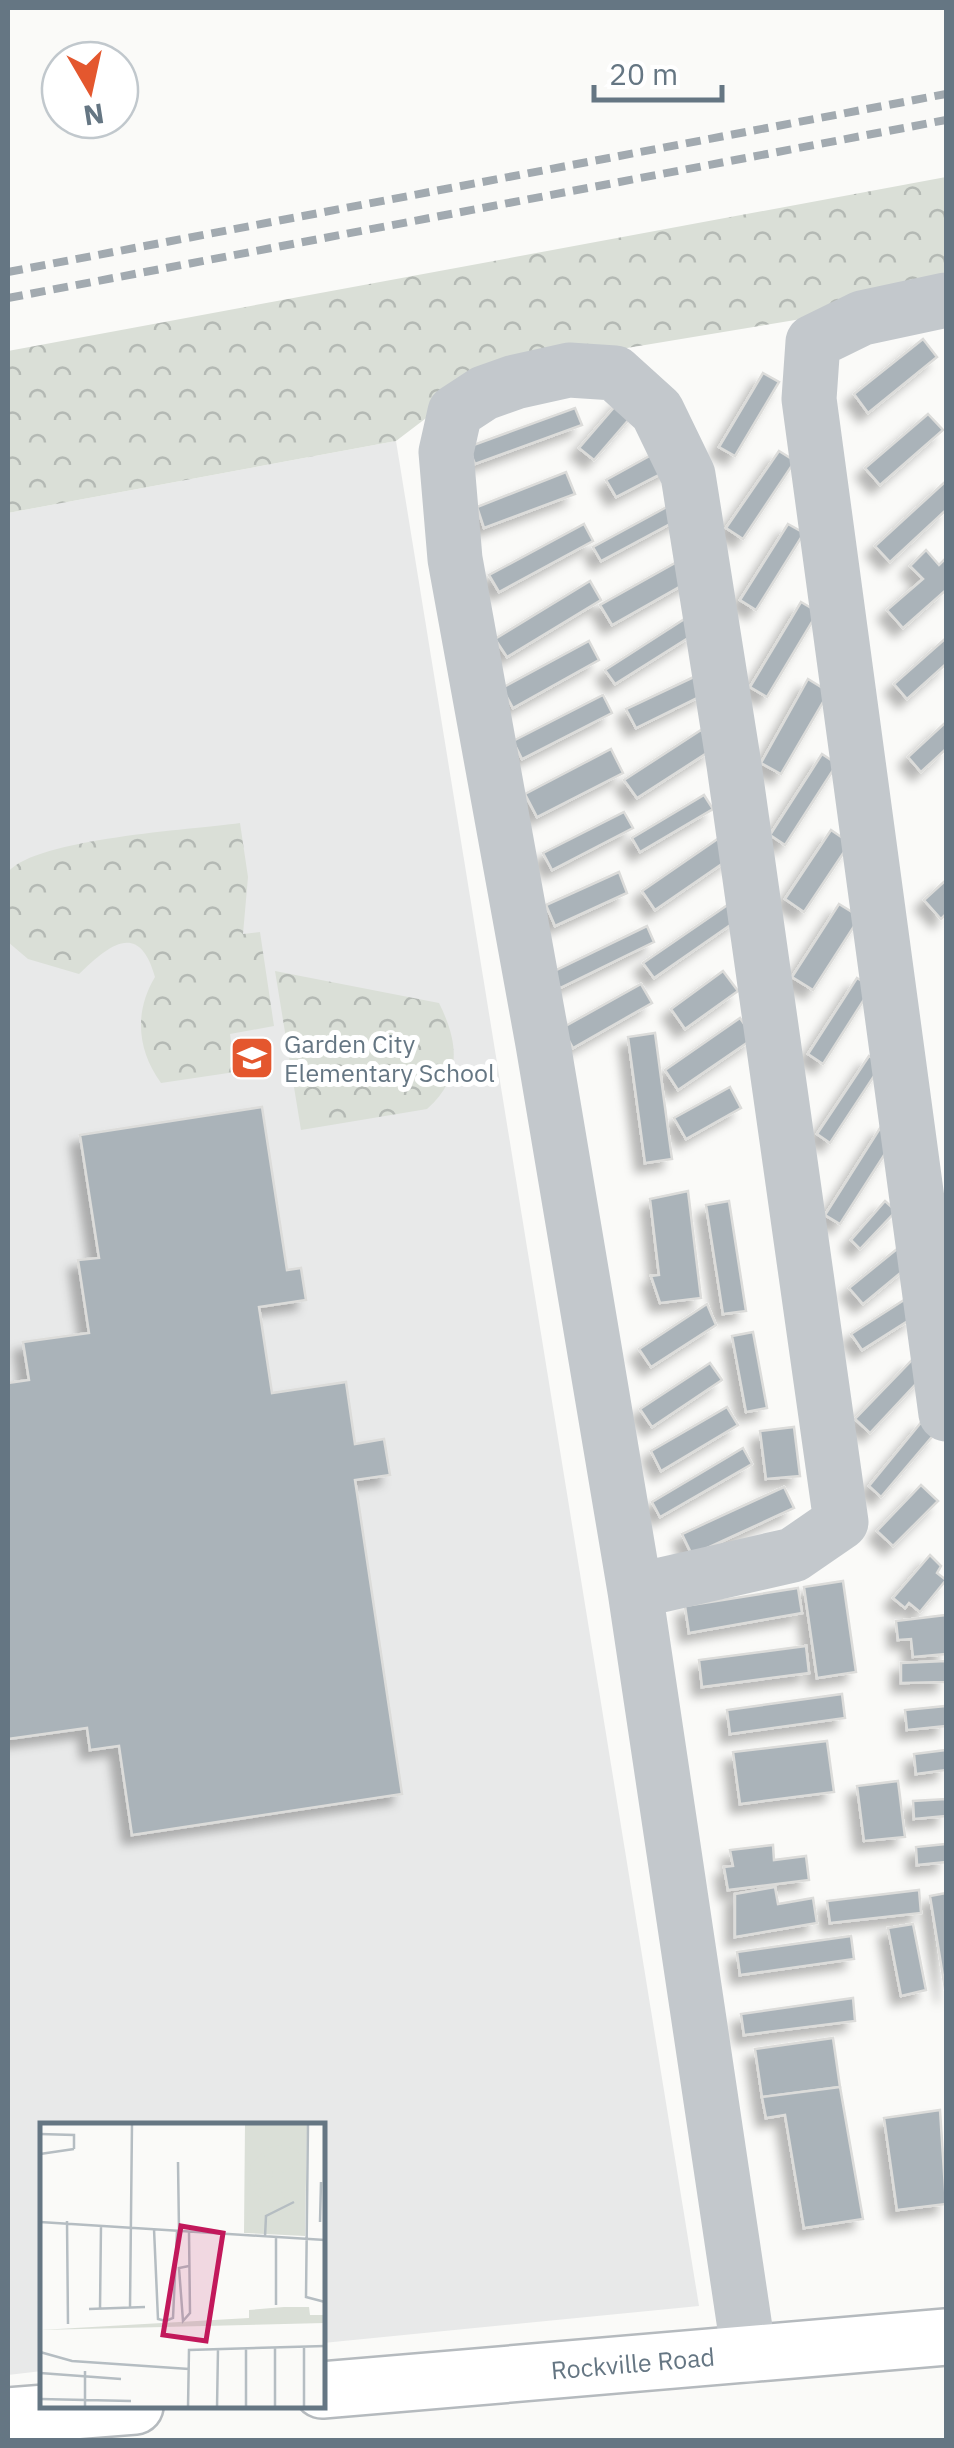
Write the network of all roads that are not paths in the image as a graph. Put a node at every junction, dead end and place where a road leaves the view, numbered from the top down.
1 (946, 300) edge
2 (946, 1414) edge
3 (635, 1591) junction
4 (946, 2338) edge
5 (749, 2355) junction
6 (325, 2390) edge
7 (110, 2408) edge
8 (8, 2416) edge

1 - 2 street
3 - 3 street
3 - 5 street
4 - 5 main road, Rockville Road
5 - 6 main road, Rockville Road
7 - 8 main road

